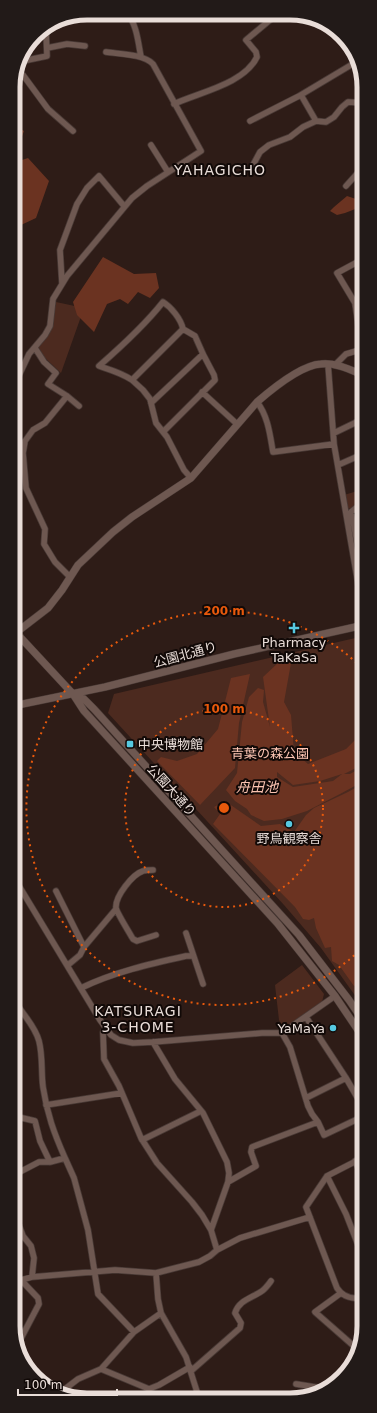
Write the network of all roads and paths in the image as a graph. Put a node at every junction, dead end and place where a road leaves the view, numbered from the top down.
1 (132, 20) edge
2 (270, 20) edge
3 (46, 34) edge
4 (84, 46) dead end
5 (47, 48) junction
6 (106, 52) dead end
7 (141, 57) junction
8 (26, 60) edge
9 (353, 64) edge
10 (21, 74) edge
11 (301, 95) junction
12 (357, 103) edge
13 (174, 104) junction
14 (250, 121) dead end
15 (316, 121) junction
16 (73, 131) dead end
17 (151, 145) dead end
18 (252, 165) dead end
19 (168, 172) junction
20 (357, 174) edge
21 (346, 186) dead end
22 (124, 206) junction
23 (357, 262) edge
24 (62, 283) junction
25 (357, 315) edge
26 (183, 329) junction
27 (35, 348) junction
28 (357, 351) edge
29 (203, 354) junction
30 (332, 365) junction
31 (20, 373) edge
32 (357, 373) edge
33 (132, 380) junction
34 (202, 392) junction
35 (67, 396) junction
36 (257, 402) junction
37 (151, 404) junction
38 (79, 406) dead end
39 (357, 422) edge
40 (237, 424) junction
41 (162, 432) junction
42 (334, 433) junction
43 (334, 444) junction
44 (357, 457) edge
45 (338, 465) junction
46 (191, 478) junction
47 (357, 508) edge
48 (357, 533) edge
49 (70, 577) junction
50 (357, 578) edge
51 (357, 626) edge
52 (20, 629) edge
53 (21, 638) tunnel mouth
54 (73, 694) junction
55 (20, 705) edge
56 (153, 870) dead end
57 (20, 886) edge
58 (56, 891) dead end
59 (116, 909) junction
60 (186, 933) dead end
61 (156, 935) dead end
62 (84, 947) junction
63 (193, 956) junction
64 (68, 965) junction
65 (335, 982) junction
66 (203, 984) dead end
67 (81, 988) junction
68 (335, 996) junction
69 (347, 997) junction
70 (20, 1008) edge
71 (357, 1012) edge
72 (306, 1017) junction
73 (357, 1029) edge
74 (107, 1030) junction
75 (282, 1033) junction
76 (153, 1042) junction
77 (346, 1078) junction
78 (122, 1093) junction
79 (357, 1097) edge
80 (306, 1098) junction
81 (46, 1105) junction
82 (201, 1111) junction
83 (20, 1117) edge
84 (357, 1119) edge
85 (318, 1122) junction
86 (142, 1140) junction
87 (65, 1158) junction
88 (355, 1161) joint
89 (50, 1162) junction
90 (357, 1165) edge
91 (20, 1172) edge
92 (327, 1176) junction
93 (228, 1182) junction
94 (310, 1217) junction
95 (20, 1228) edge
96 (211, 1230) junction
97 (357, 1242) edge
98 (217, 1250) junction
99 (94, 1273) junction
100 (156, 1273) junction
101 (32, 1277) junction
102 (21, 1280) joint
103 (271, 1281) dead end
104 (341, 1293) junction
105 (357, 1299) edge
106 (161, 1313) junction
107 (134, 1332) junction
108 (21, 1338) edge
109 (354, 1346) edge
110 (100, 1369) junction
111 (190, 1369) junction
112 (296, 1384) dead end
113 (316, 1387) edge
114 (65, 1389) edge
115 (197, 1393) edge

1 - 7 street
2 - 13 street
3 - 5 street
4 - 5 street
5 - 8 street
6 - 7 street
7 - 13 street
9 - 11 street
10 - 16 street
11 - 14 street
11 - 15 street
12 - 15 street
13 - 19 street
15 - 18 street
17 - 19 street
19 - 22 street
20 - 21 street
22 - 24 street
22 - 24 street
23 - 25 street
24 - 27 street
26 - 29 street
26 - 33 street
26 - 33 street
27 - 31 street
27 - 35 street
28 - 30 street
29 - 34 street
29 - 37 street
30 - 32 street
30 - 36 street
30 - 42 street
33 - 37 street
34 - 40 street
34 - 41 street
35 - 38 street
35 - 49 street
36 - 40 street
36 - 43 street
37 - 41 street
39 - 42 street
40 - 46 street
41 - 46 street
42 - 43 street
43 - 45 street
44 - 45 street
45 - 50 street
46 - 49 street
47 - 48 street
49 - 52 street
51 - 54 street, 公園北通り
53 - 54 street
54 - 55 street, 公園北通り
54 - 65 street, 公園大通り
54 - 68 street, 公園大通り
56 - 59 street
57 - 64 street
58 - 62 street
59 - 61 street
59 - 62 street
60 - 63 street
62 - 64 street
63 - 66 street
63 - 67 street
64 - 67 street
65 - 68 street
65 - 69 street, 公園大通り
67 - 74 street
68 - 69 street
68 - 72 street
68 - 73 street, 公園大通り
69 - 71 street, 公園大通り
70 - 81 street
72 - 75 street
72 - 77 street
74 - 76 street
74 - 78 street
75 - 76 street
75 - 80 street
76 - 82 street
77 - 79 street
77 - 80 street
78 - 81 street
78 - 86 street
80 - 85 street
81 - 87 street
82 - 86 street
82 - 93 street
83 - 89 street
84 - 85 street
85 - 93 street
86 - 96 street
87 - 89 street
87 - 99 street
88 - 90 street
88 - 92 street
89 - 91 street
92 - 94 street
92 - 97 street
93 - 96 street
94 - 98 street
94 - 104 street
95 - 101 street
96 - 98 street
98 - 100 street
99 - 100 street
99 - 101 street
99 - 107 street
100 - 106 street
101 - 102 street
102 - 108 street
103 - 111 street
104 - 105 street
104 - 109 street
106 - 107 street
106 - 111 street
107 - 110 street
110 - 111 street
110 - 114 street
111 - 115 street
112 - 113 street

